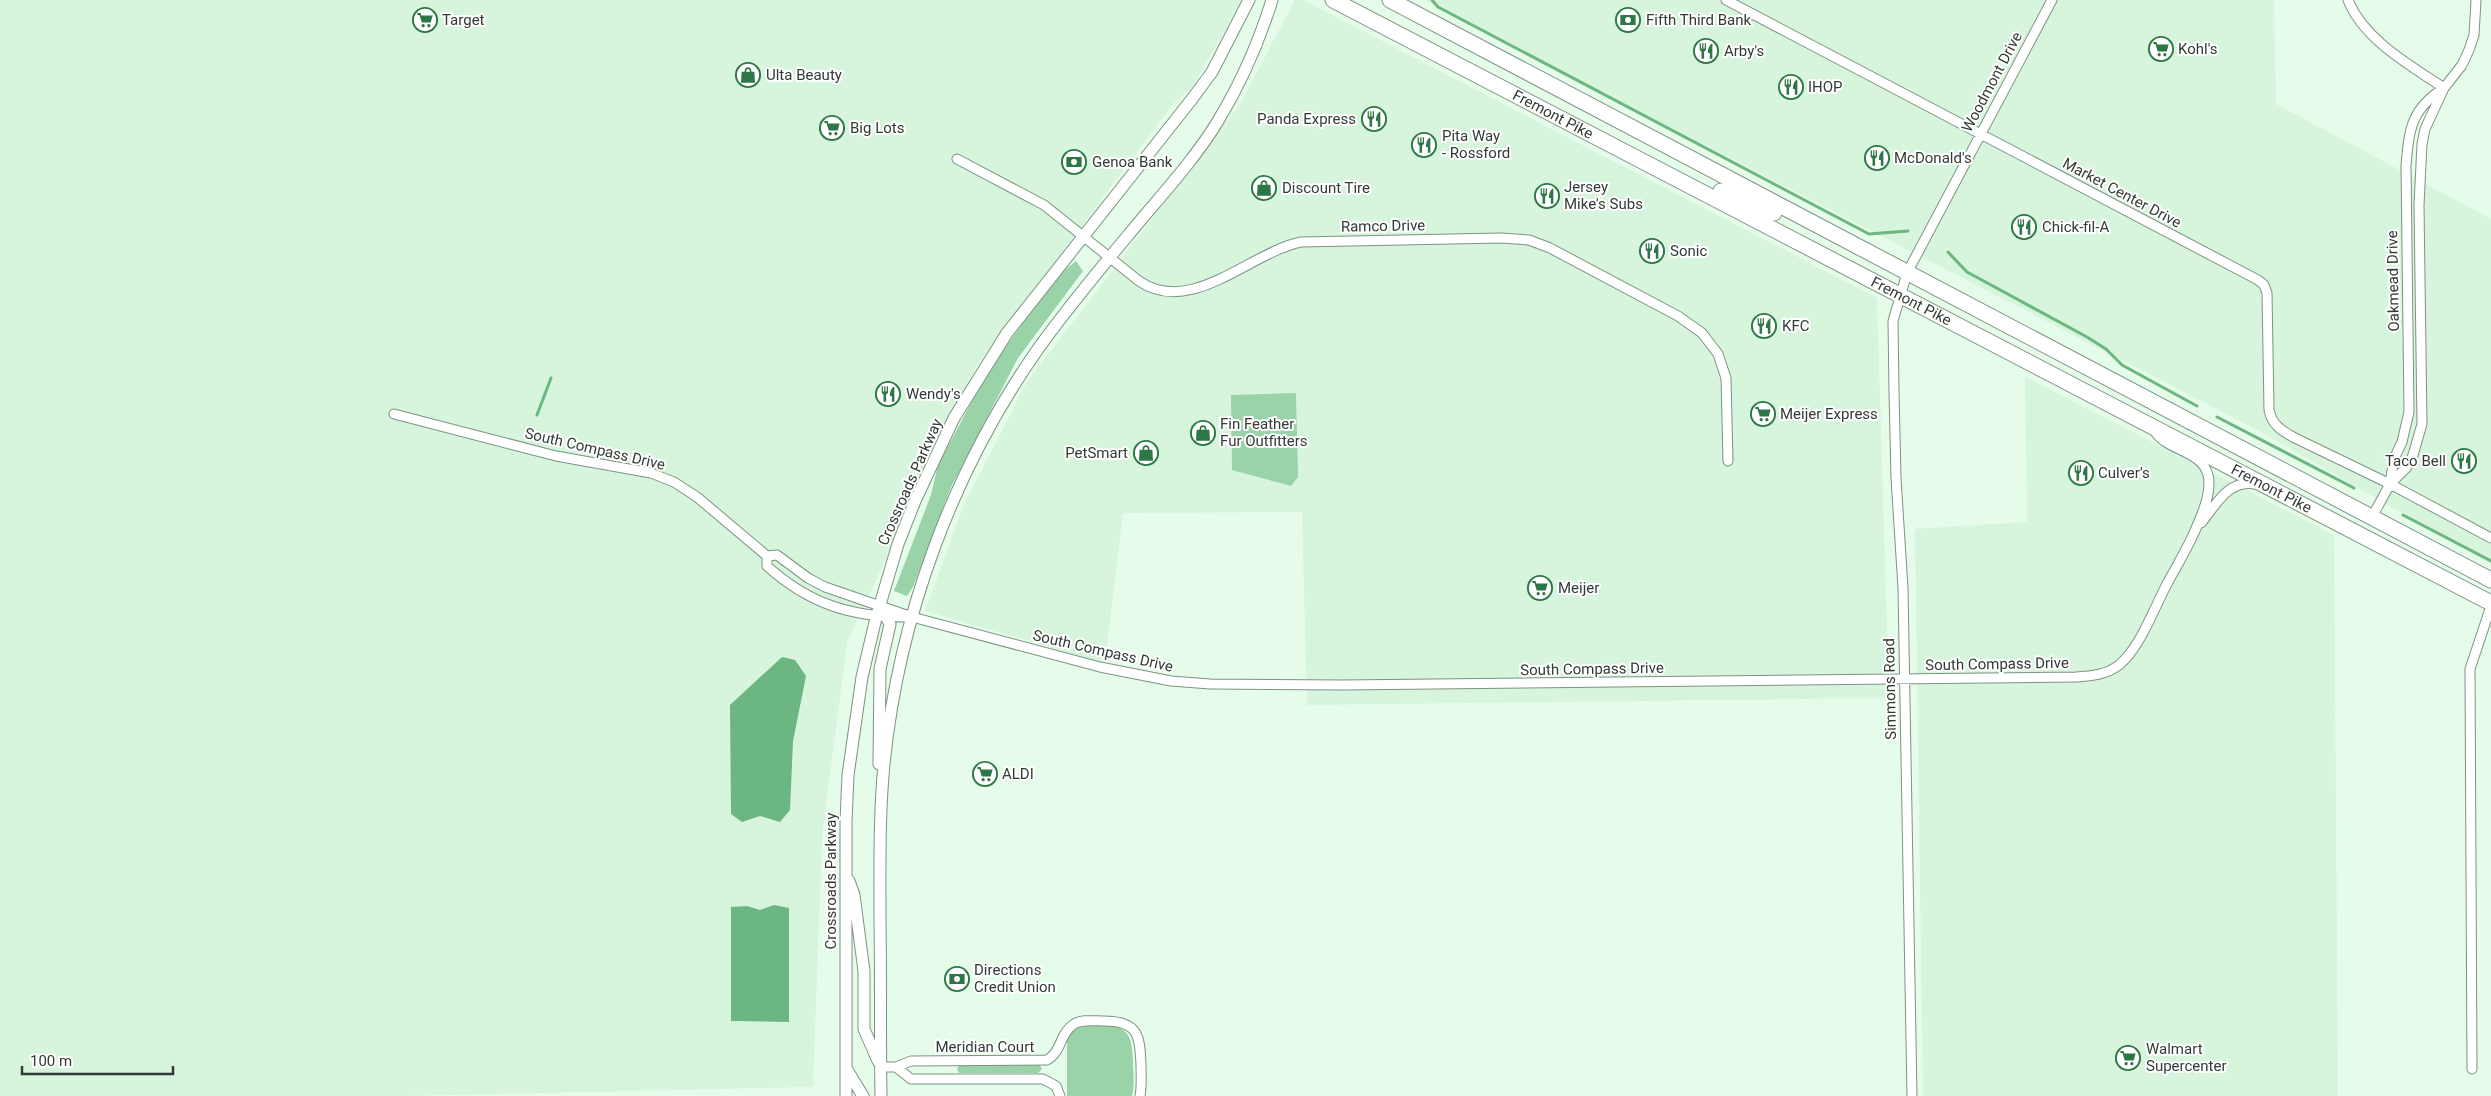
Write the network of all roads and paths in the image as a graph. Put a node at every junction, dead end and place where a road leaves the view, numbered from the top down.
1 (1249, 0) edge
2 (1272, 0) edge
3 (1333, 0) edge
4 (1390, 0) edge
5 (1726, 0) edge
6 (2052, 0) edge
7 (2348, 0) edge
8 (2476, 0) edge
9 (2444, 88) junction
10 (1980, 135) junction
11 (957, 159) dead end
12 (1654, 166) junction
13 (1082, 235) junction
14 (1108, 258) junction
15 (1903, 283) junction
16 (394, 414) dead end
17 (2150, 424) junction
18 (1728, 461) dead end
19 (2263, 483) junction
20 (2390, 484) junction
21 (2372, 517) junction
22 (2197, 527) junction
23 (2362, 536) junction
24 (2491, 538) edge
25 (767, 556) junction
26 (2488, 578) edge
27 (879, 604) junction
28 (2491, 605) edge
29 (881, 617) junction
30 (912, 617) junction
31 (1904, 679) junction
32 (881, 810) junction
33 (846, 873) junction
34 (950, 1061) junction
35 (881, 1067) junction
36 (846, 1068) junction
37 (896, 1068) junction
38 (2472, 1068) dead end
39 (950, 1079) junction
40 (846, 1096) edge
41 (863, 1096) edge
42 (881, 1096) edge
43 (1060, 1096) edge
44 (1140, 1096) edge
45 (1912, 1096) edge

1 - 13 street, Crossroads Parkway
2 - 14 street
3 - 12 highway, Fremont Pike
4 - 15 highway, Fremont Pike
5 - 10 street, Market Center Drive
6 - 10 street, Woodmont Drive
7 - 9 street
8 - 9 street, Oakmead Drive
9 - 20 street, Oakmead Drive
9 - 20 street, Oakmead Drive
10 - 15 street, Woodmont Drive
10 - 20 street, Market Center Drive
11 - 13 street, Ramco Drive
12 - 15 highway, Fremont Pike
12 - 15 highway
13 - 14 street, Ramco Drive
13 - 27 street, Crossroads Parkway
14 - 18 street, Ramco Drive
14 - 30 street
15 - 17 highway, Fremont Pike
15 - 21 highway, Fremont Pike
15 - 31 street, Simmons Road
16 - 25 street, South Compass Drive
17 - 19 highway, Fremont Pike
17 - 22 street, South Compass Drive
19 - 21 highway
19 - 22 street, South Compass Drive
19 - 23 highway, Fremont Pike
20 - 21 street, Oakmead Drive
20 - 24 street
21 - 26 highway, Fremont Pike
22 - 31 street, South Compass Drive
23 - 26 highway
23 - 28 highway, Fremont Pike
25 - 27 street, South Compass Drive
25 - 29 street, South Compass Drive
27 - 29 street, Crossroads Parkway
27 - 30 street, South Compass Drive
28 - 38 street
29 - 30 street, South Compass Drive
29 - 32 street
29 - 33 street, Crossroads Parkway
30 - 31 street, South Compass Drive
30 - 32 street
31 - 45 street, Simmons Road
32 - 35 street
33 - 35 street
33 - 36 street, Crossroads Parkway
34 - 37 street, Meridian Court
34 - 39 street
34 - 44 street, Meridian Court
35 - 37 street, Meridian Court
35 - 42 street
36 - 40 street, Crossroads Parkway
36 - 41 street
37 - 39 street, Meridian Court
39 - 43 street, Meridian Court

